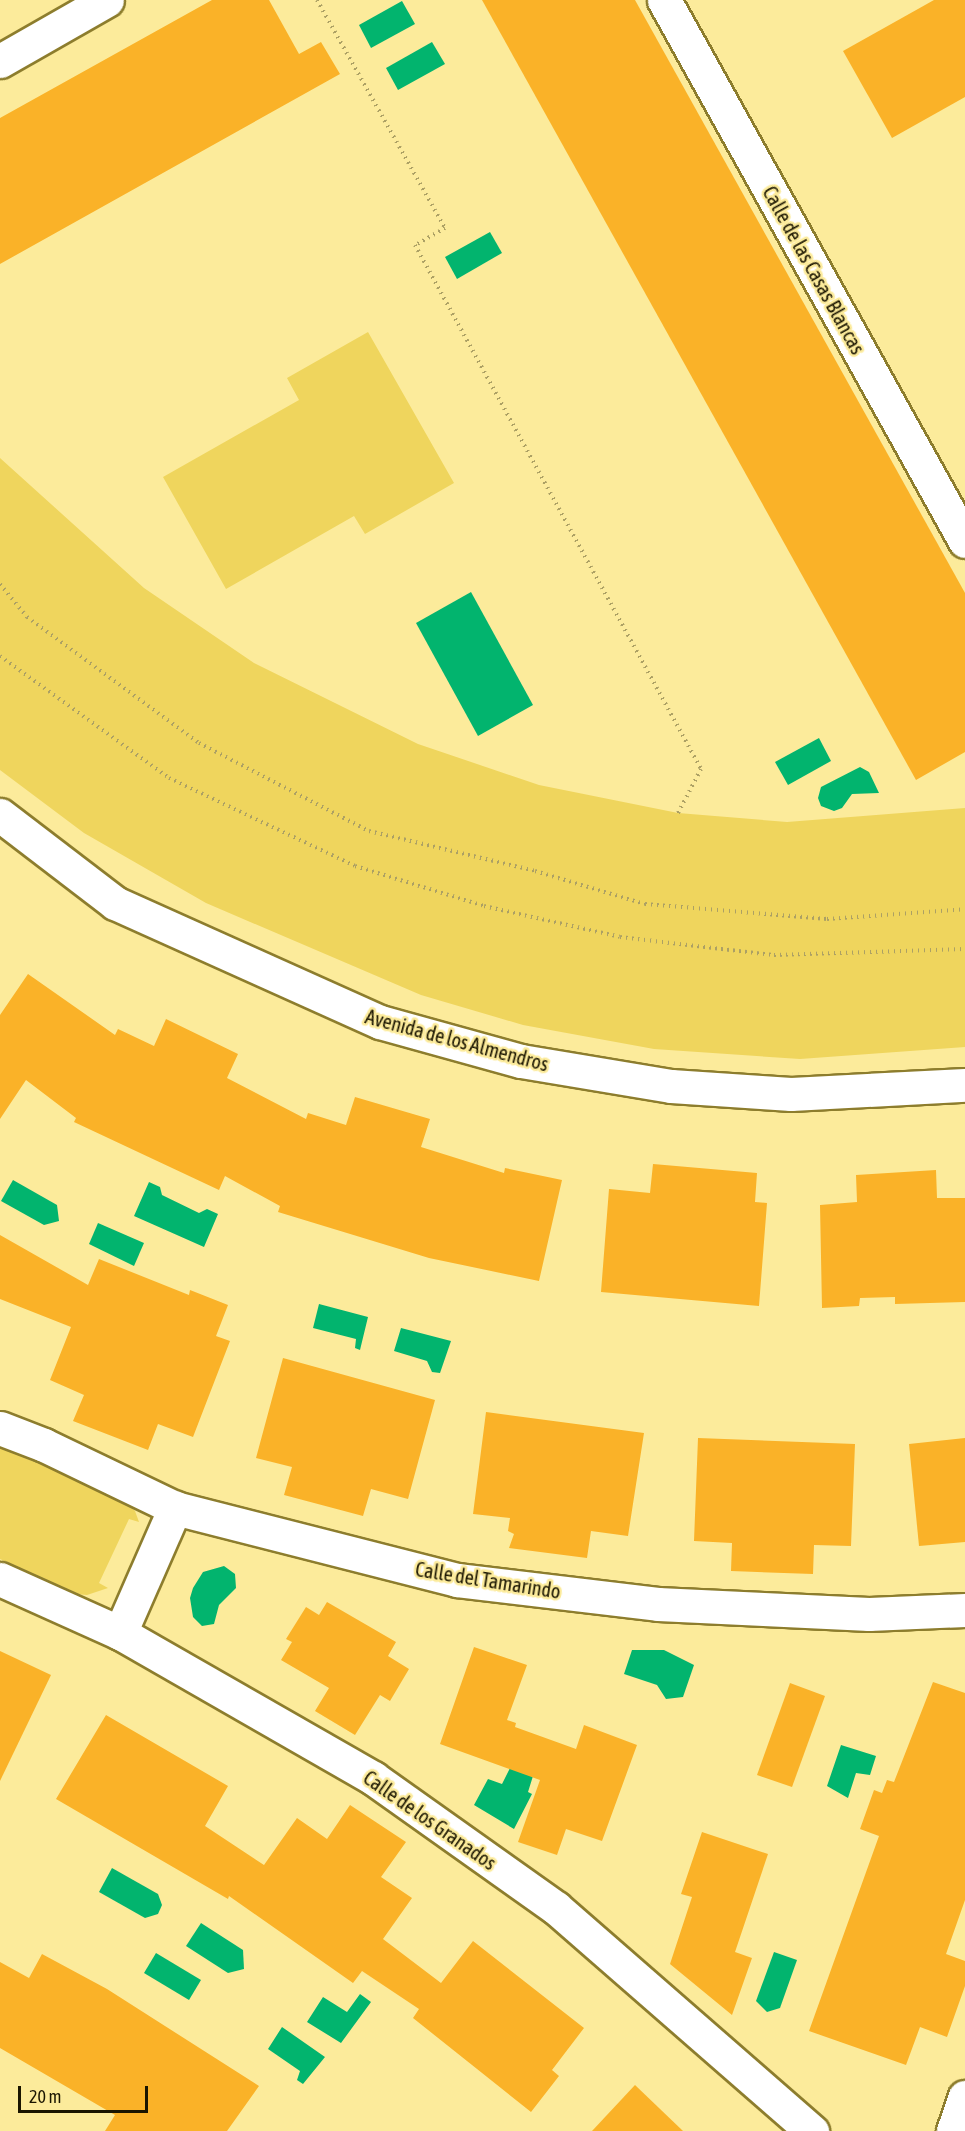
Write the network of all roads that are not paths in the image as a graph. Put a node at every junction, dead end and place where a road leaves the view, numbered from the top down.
1 (107, 0) edge
2 (664, 0) edge
3 (2, 54) edge
4 (965, 541) edge
5 (0, 815) edge
6 (965, 1085) edge
7 (0, 1428) edge
8 (175, 1508) junction
9 (0, 1578) edge
10 (965, 1610) edge
11 (120, 1633) junction
12 (965, 2097) edge
13 (812, 2131) edge
14 (952, 2131) edge

1 - 3 street
2 - 4 street, Calle de las Casas Blancas
5 - 6 street, Avenida de los Almendros
7 - 8 street, Calle del Tamarindo
8 - 10 street, Calle del Tamarindo
8 - 11 street
9 - 11 street, Calle de los Granados
11 - 13 street, Calle de los Granados
12 - 14 street

